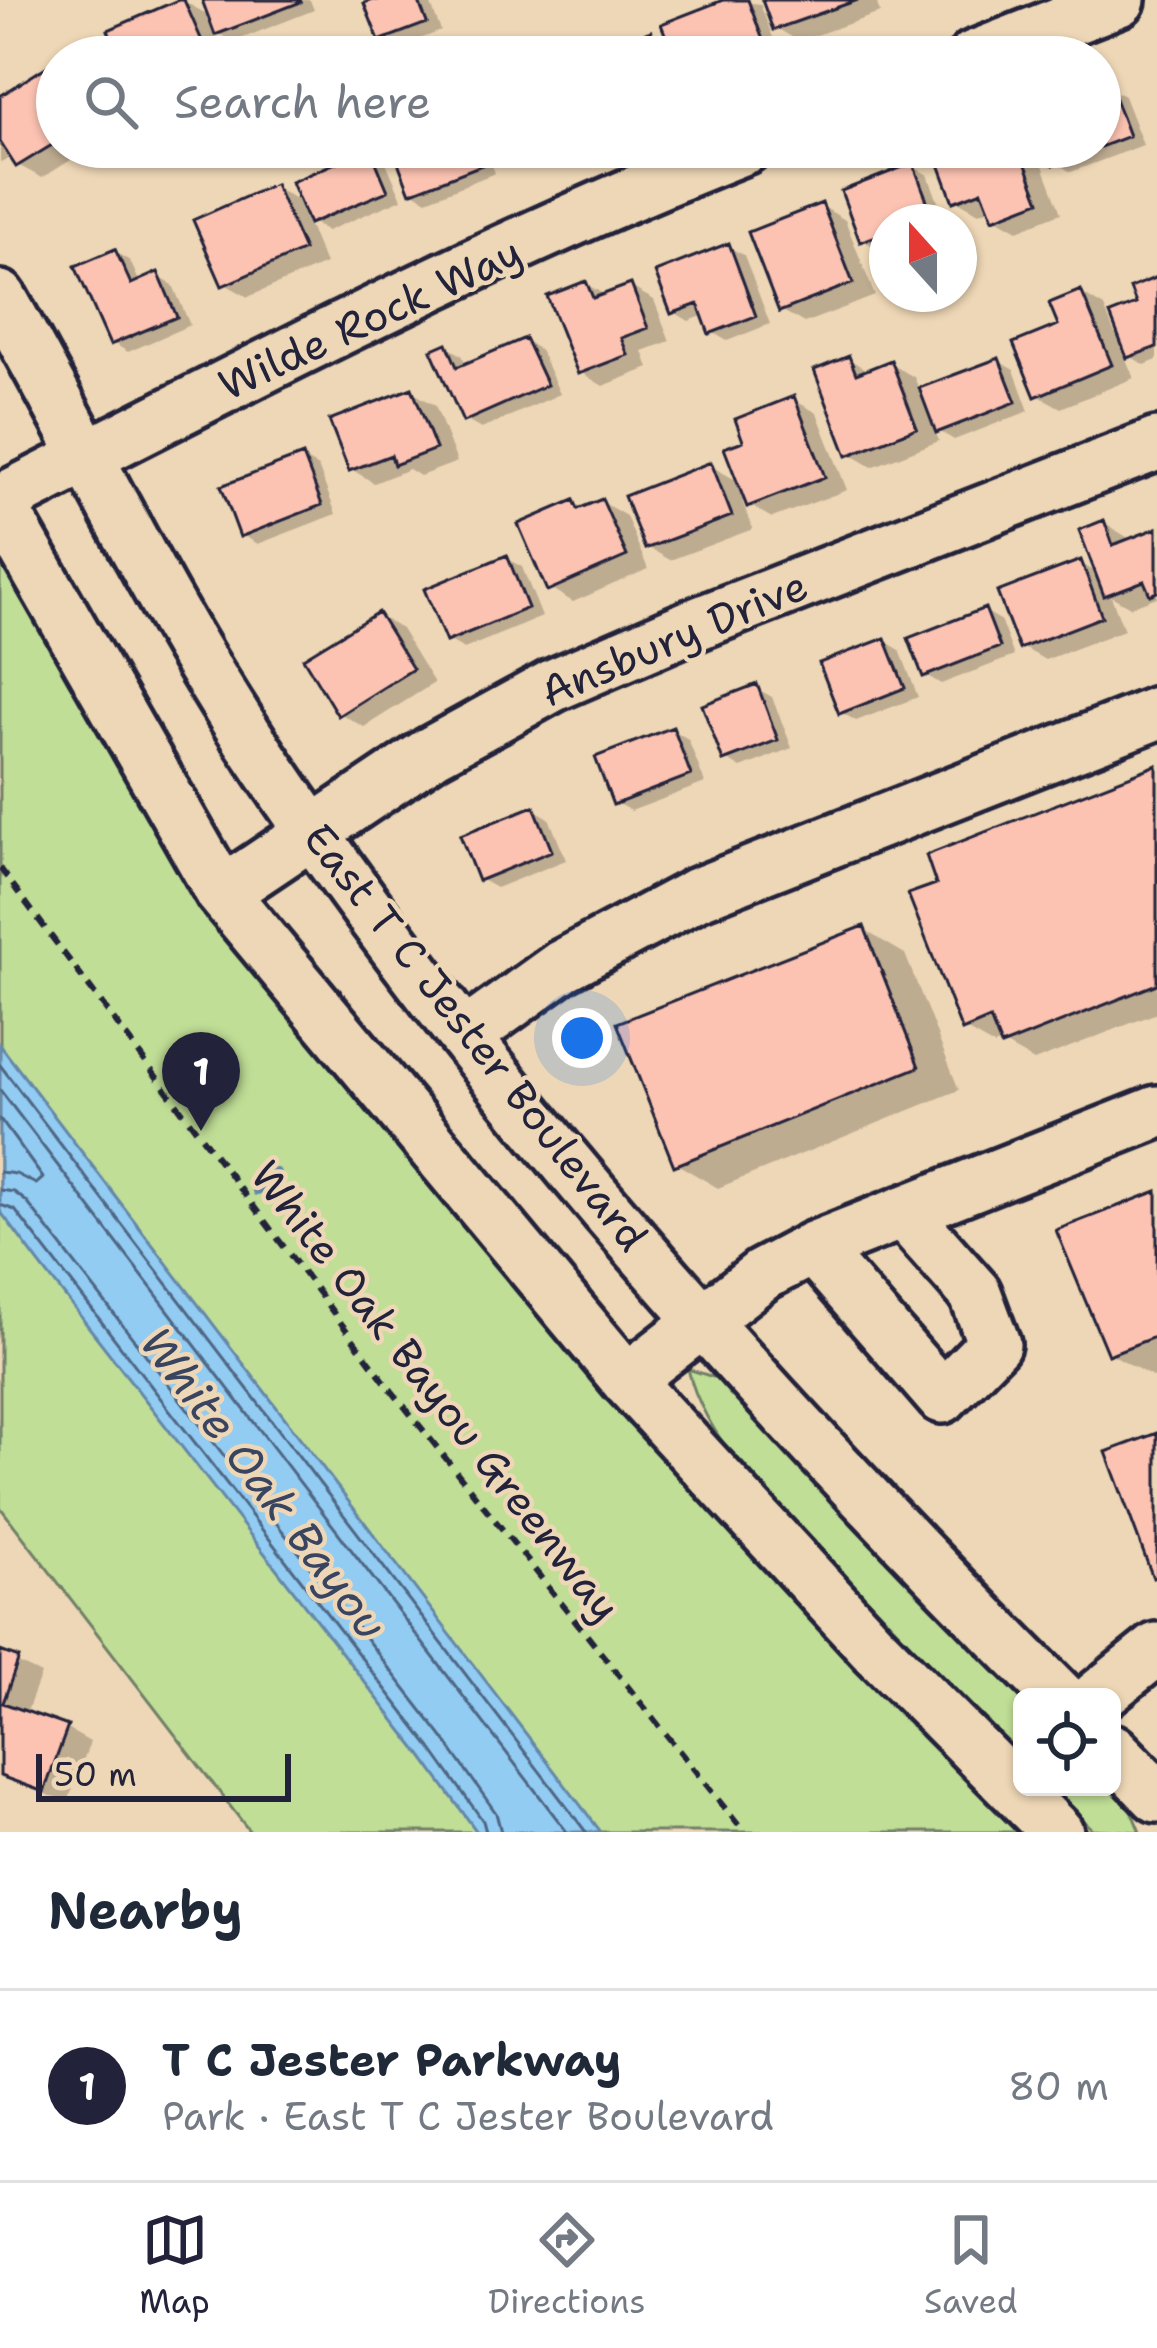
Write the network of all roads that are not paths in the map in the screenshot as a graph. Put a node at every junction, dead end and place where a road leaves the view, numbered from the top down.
1 (1118, 0) edge
2 (1027, 36) edge
3 (692, 168) edge
4 (0, 296) edge
5 (1157, 444) edge
6 (84, 458) junction
7 (0, 503) edge
8 (1157, 713) edge
9 (314, 832) junction
10 (221, 893) junction
11 (466, 1035) junction
12 (1157, 1112) edge
13 (903, 1212) junction
14 (813, 1248) junction
15 (701, 1318) junction
16 (627, 1380) junction
17 (1157, 1649) edge
18 (1051, 1688) edge
19 (1108, 1688) edge
20 (1121, 1759) edge
21 (1157, 1796) edge
22 (1057, 1832) edge

1 - 2 street
3 - 6 street, Wilde Rock Way
4 - 6 street, East T C Jester Boulevard
5 - 9 street, Ansbury Drive
6 - 7 street, Wilde Rock Way
6 - 9 street, East T C Jester Boulevard
7 - 10 street
8 - 11 street
9 - 10 street, Ansbury Drive
9 - 11 street, East T C Jester Boulevard
10 - 16 street
11 - 15 street, East T C Jester Boulevard
12 - 13 street
13 - 14 street
13 - 14 street
14 - 15 street
15 - 16 street
15 - 18 street, East T C Jester Boulevard
16 - 22 street
17 - 19 street
20 - 21 street

